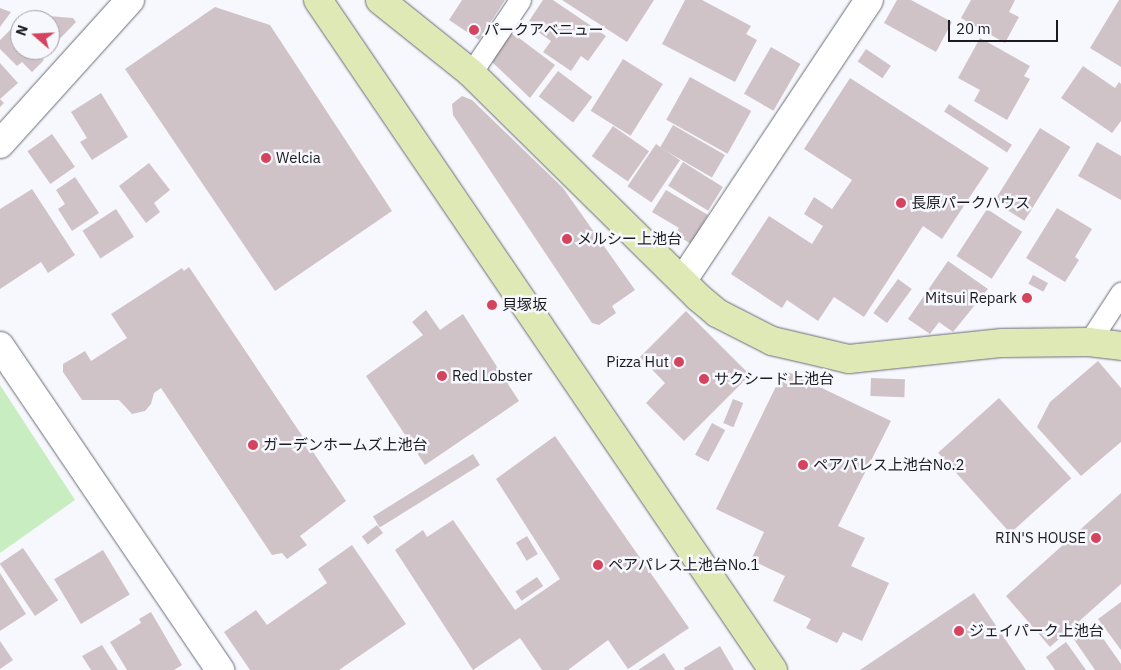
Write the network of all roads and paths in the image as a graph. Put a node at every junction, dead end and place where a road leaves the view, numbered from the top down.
1 (130, 0) edge
2 (318, 0) edge
3 (380, 0) edge
4 (520, 0) edge
5 (869, 0) edge
6 (471, 73) junction
7 (0, 144) edge
8 (683, 280) junction
9 (1121, 293) edge
10 (1089, 342) junction
11 (0, 346) edge
12 (1121, 346) edge
13 (220, 670) edge
14 (773, 670) edge

1 - 7 street
2 - 14 street
3 - 6 street
4 - 6 lane
5 - 8 street
6 - 8 street
8 - 10 street
9 - 10 lane
10 - 12 street
11 - 13 street

